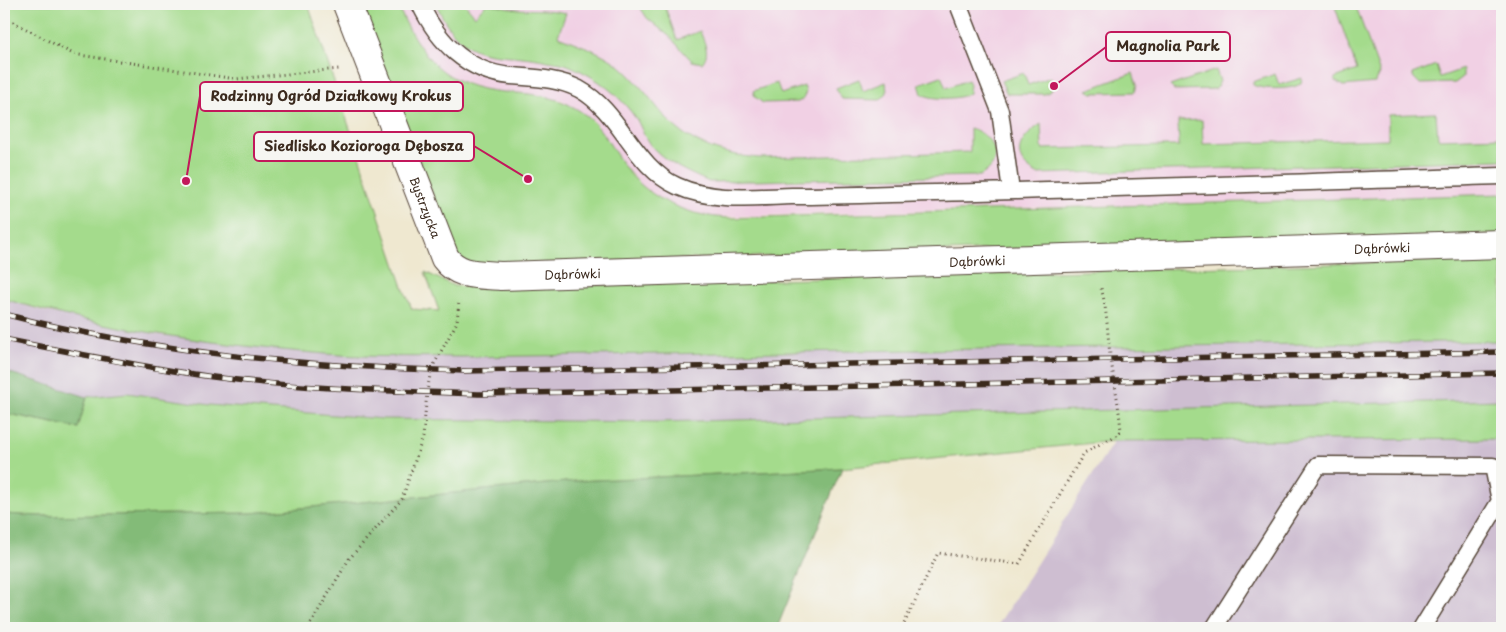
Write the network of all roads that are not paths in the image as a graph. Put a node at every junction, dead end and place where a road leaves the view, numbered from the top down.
1 (347, 4) edge
2 (420, 4) edge
3 (958, 4) edge
4 (1502, 176) edge
5 (1011, 191) junction
6 (1502, 244) edge
7 (453, 268) joint
8 (1214, 628) edge
9 (1422, 628) edge

1 - 7 street, Bystrzycka
2 - 5 lane
3 - 5 lane
4 - 5 lane
6 - 7 street, Dąbrówki
8 - 9 lane

